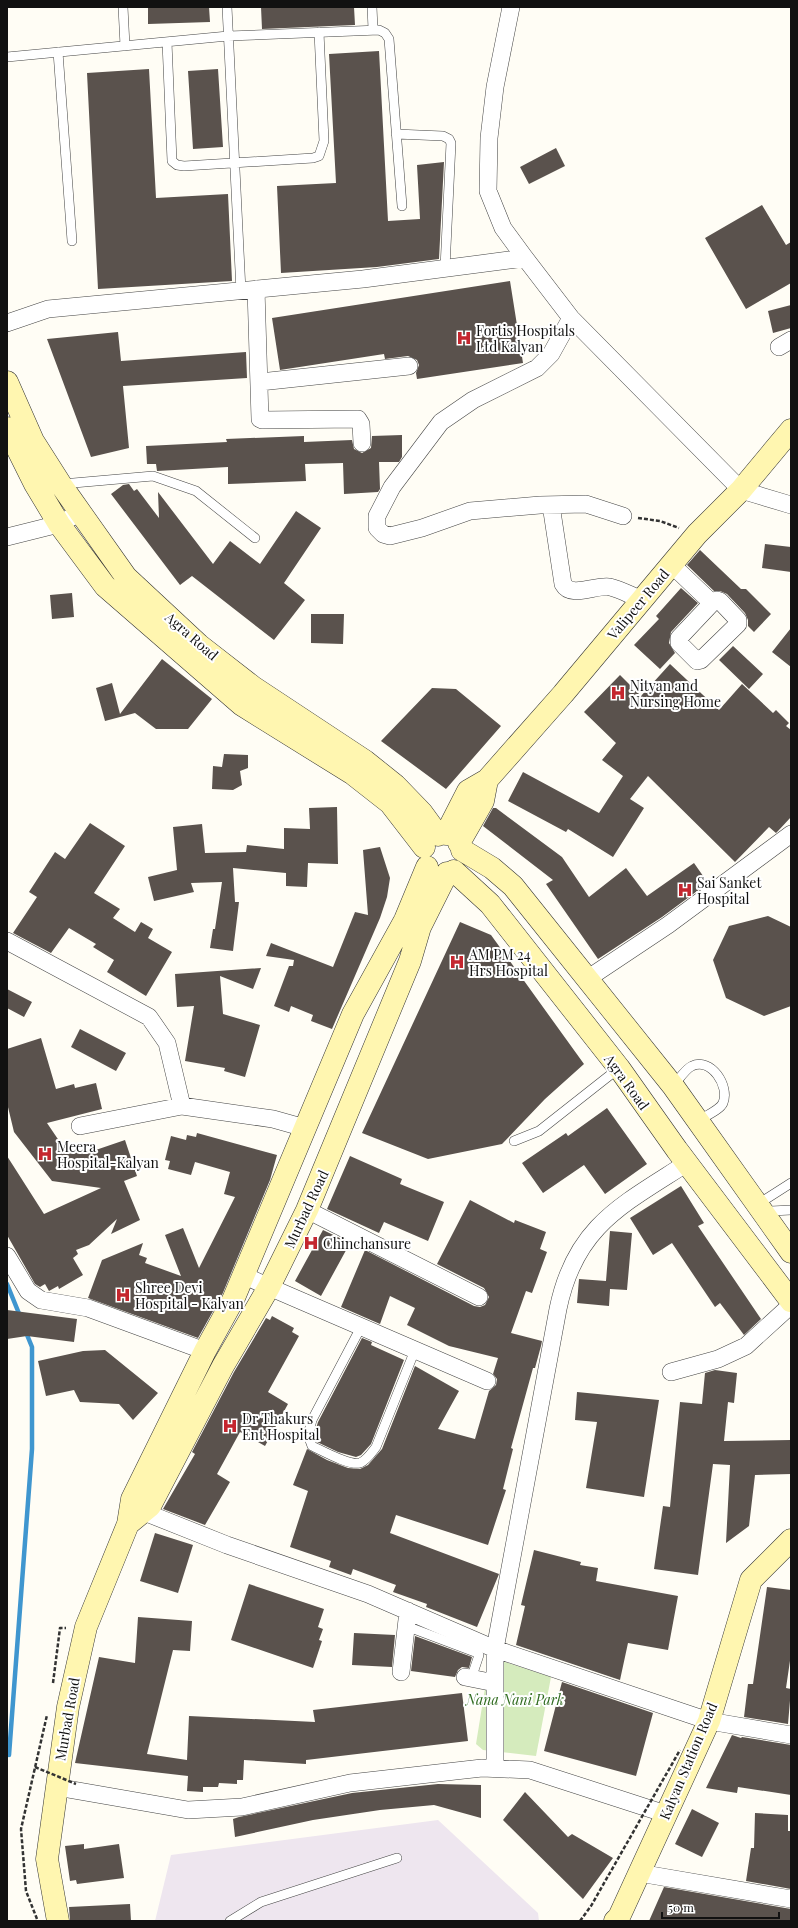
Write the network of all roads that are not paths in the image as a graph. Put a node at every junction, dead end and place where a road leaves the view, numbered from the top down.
1 (123, 7) edge
2 (227, 7) edge
3 (372, 7) edge
4 (511, 7) edge
5 (373, 30) junction
6 (318, 32) junction
7 (228, 36) junction
8 (167, 42) junction
9 (125, 46) junction
10 (58, 52) junction
11 (7, 57) edge
12 (396, 134) junction
13 (235, 163) junction
14 (402, 206) dead end
15 (72, 241) dead end
16 (525, 258) junction
17 (445, 268) junction
18 (248, 290) junction
19 (571, 318) junction
20 (7, 323) edge
21 (409, 366) dead end
22 (7, 382) edge
23 (260, 382) junction
24 (7, 428) edge
25 (791, 430) edge
26 (362, 444) dead end
27 (61, 485) junction
28 (741, 490) junction
29 (551, 505) junction
30 (791, 505) edge
31 (82, 512) junction
32 (623, 516) road end
33 (59, 524) junction
34 (7, 537) edge
35 (254, 538) dead end
36 (671, 564) junction
37 (642, 600) junction
38 (712, 603) dead end
39 (791, 834) edge
40 (445, 853) junction
41 (7, 941) edge
42 (587, 978) junction
43 (618, 1068) junction
44 (673, 1086) junction
45 (182, 1106) junction
46 (697, 1121) junction
47 (80, 1126) dead end
48 (305, 1128) junction
49 (514, 1141) dead end
50 (687, 1163) junction
51 (791, 1183) edge
52 (307, 1210) junction
53 (761, 1210) junction
54 (791, 1210) edge
55 (791, 1252) edge
56 (8, 1260) edge
57 (243, 1275) junction
58 (269, 1287) junction
59 (479, 1297) dead end
60 (791, 1301) edge
61 (791, 1305) edge
62 (361, 1327) junction
63 (415, 1350) junction
64 (205, 1351) junction
65 (671, 1372) dead end
66 (486, 1381) dead end
67 (134, 1514) junction
68 (791, 1540) edge
69 (407, 1619) junction
70 (439, 1632) junction
71 (495, 1649) junction
72 (471, 1671) joint
73 (401, 1672) dead end
74 (495, 1676) junction
75 (709, 1720) junction
76 (791, 1736) edge
77 (495, 1768) junction
78 (66, 1786) junction
79 (666, 1814) junction
80 (397, 1858) dead end
81 (639, 1873) junction
82 (791, 1899) edge
83 (233, 1920) edge
84 (58, 1921) edge
85 (615, 1921) edge

1 - 9 lane
2 - 7 lane
3 - 5 lane
4 - 16 street
5 - 6 lane
5 - 12 lane
6 - 7 lane
6 - 13 lane
7 - 8 lane
7 - 13 lane
8 - 9 lane
8 - 13 lane
9 - 10 lane
10 - 11 lane
10 - 15 lane
12 - 14 lane
12 - 17 lane
13 - 18 lane
16 - 17 street
16 - 19 street
17 - 18 street
18 - 20 street
18 - 23 street
19 - 28 street
19 - 29 street
21 - 23 street
22 - 27 street, Agra Road
23 - 26 street
24 - 33 street, Agra Road
25 - 28 street, Valipeer Road
27 - 31 street, Agra Road
27 - 35 lane
28 - 30 street
28 - 36 street, Valipeer Road
29 - 32 street
29 - 37 street
31 - 33 street
31 - 40 street, Agra Road
33 - 34 street
33 - 40 street, Agra Road
36 - 37 street, Valipeer Road
36 - 38 street
37 - 40 street, Valipeer Road
39 - 42 street
40 - 42 street, Agra Road
40 - 43 street, Agra Road
40 - 48 street, Murbad Road
40 - 52 street, Murbad Road
41 - 45 street
42 - 44 street, Agra Road
43 - 49 lane
43 - 50 street, Agra Road
44 - 46 street, Agra Road
44 - 46 lane
45 - 47 street
45 - 48 street
46 - 53 street, Agra Road
48 - 57 street, Murbad Road
50 - 60 street, Agra Road
50 - 71 street
51 - 53 lane
52 - 58 street, Murbad Road
52 - 59 street
53 - 54 lane
53 - 55 street, Agra Road
56 - 64 street
57 - 58 street
57 - 64 street, Murbad Road
58 - 62 street
58 - 67 street, Murbad Road
61 - 65 street
62 - 63 street
62 - 63 lane
63 - 66 street
64 - 67 street, Murbad Road
67 - 69 street
67 - 78 street, Murbad Road
68 - 75 street, Kalyan Station Road
69 - 70 street
69 - 73 street
70 - 71 street
70 - 72 lane
71 - 74 street
71 - 75 street
72 - 74 street
74 - 77 street
75 - 76 street
75 - 79 street, Kalyan Station Road
77 - 78 street
77 - 79 street
78 - 84 street, Murbad Road
79 - 81 street, Kalyan Station Road
80 - 83 lane
81 - 82 street
81 - 85 street, Kalyan Station Road

